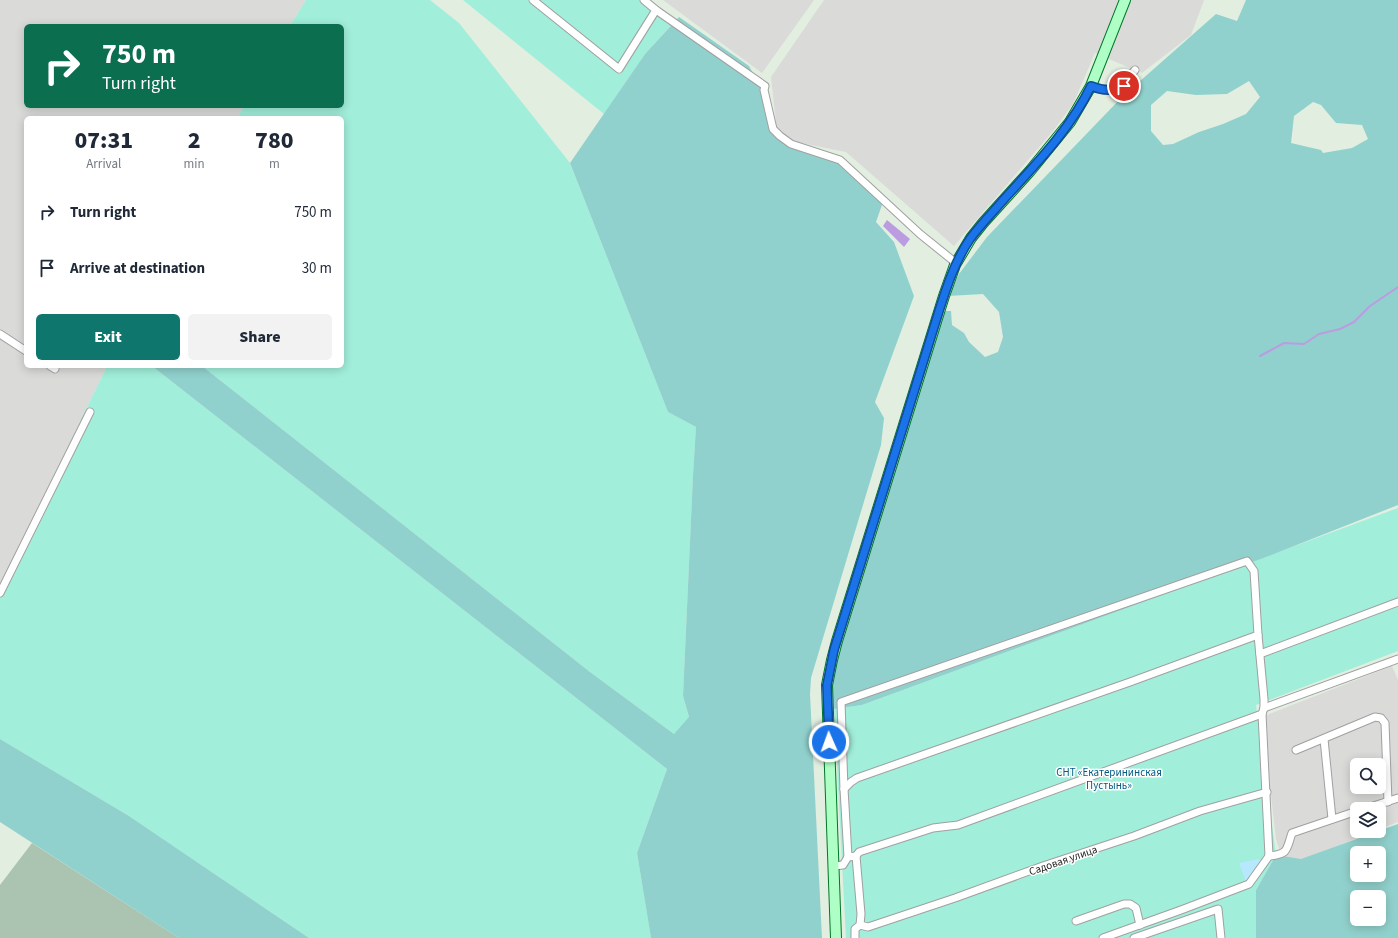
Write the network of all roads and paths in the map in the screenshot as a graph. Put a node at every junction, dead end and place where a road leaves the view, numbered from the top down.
1 (533, 0) edge
2 (644, 0) edge
3 (1125, 0) edge
4 (656, 10) junction
5 (1135, 70) dead end
6 (1091, 86) junction
7 (956, 263) junction
8 (0, 334) edge
9 (24, 350) edge
10 (90, 412) dead end
11 (0, 593) edge
12 (1398, 602) edge
13 (1258, 635) junction
14 (1260, 654) junction
15 (1398, 659) edge
16 (841, 702) junction
17 (828, 711) junction
18 (1263, 711) junction
19 (1324, 739) junction
20 (1296, 750) dead end
21 (844, 789) junction
22 (1267, 792) junction
23 (1398, 798) edge
24 (1388, 802) joint
25 (1350, 813) edge
26 (1332, 819) junction
27 (1270, 856) junction
28 (852, 857) junction
29 (834, 866) junction
30 (1076, 921) dead end
31 (860, 925) junction
32 (1140, 925) junction
33 (836, 938) edge
34 (855, 938) edge
35 (1103, 938) edge
36 (1134, 938) edge
37 (1221, 938) edge

1 - 4 street
2 - 4 street
3 - 6 main road
4 - 7 street
5 - 6 street
6 - 7 main road
7 - 17 main road
8 - 9 street
10 - 11 street
12 - 14 street
13 - 14 street
13 - 16 street
13 - 21 street
14 - 18 street
15 - 18 street
16 - 17 street
16 - 21 street
17 - 29 main road
18 - 22 street
18 - 28 street
19 - 20 street
19 - 24 street
19 - 26 street
21 - 28 street
22 - 27 street
22 - 31 street, Садовая улица
23 - 24 street
25 - 26 street
26 - 27 street
27 - 32 street
28 - 29 street
28 - 31 street
29 - 33 main road
30 - 32 street
31 - 34 street
32 - 35 street
36 - 37 street

